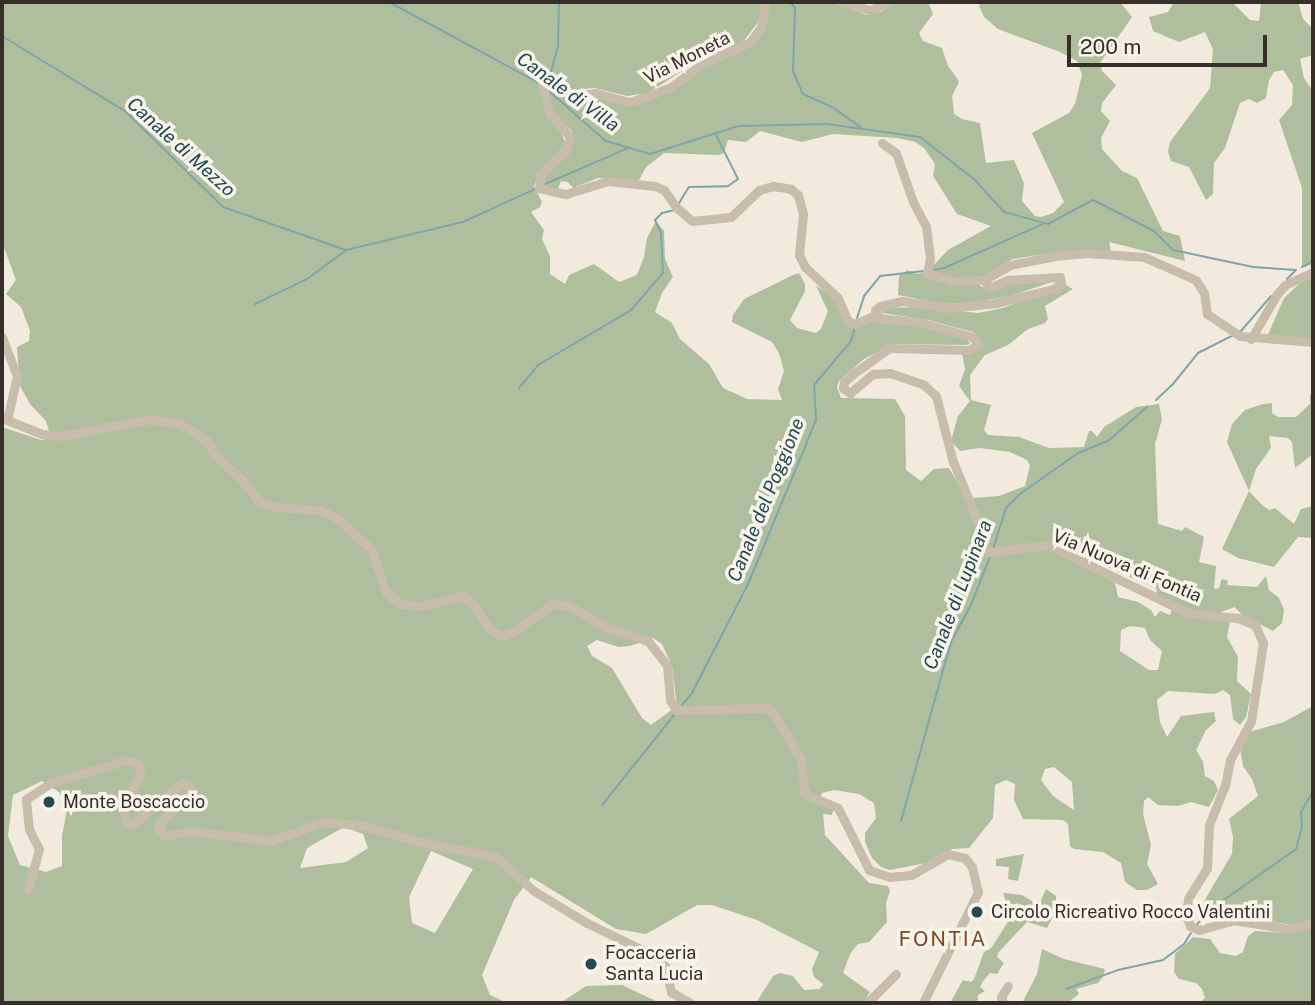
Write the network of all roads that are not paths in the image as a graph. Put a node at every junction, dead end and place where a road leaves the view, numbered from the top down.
1 (766, 2) edge
2 (842, 2) edge
3 (888, 2) edge
4 (882, 143) dead end
5 (1313, 272) edge
6 (984, 281) junction
7 (876, 315) junction
8 (2, 337) edge
9 (1251, 339) junction
10 (1313, 342) edge
11 (4, 419) edge
12 (28, 889) dead end
13 (1313, 923) edge
14 (896, 974) dead end
15 (1008, 986) dead end
16 (690, 1003) edge
17 (867, 1003) edge
18 (923, 1003) edge
19 (1003, 1003) edge

1 - 7 street, Via Moneta
2 - 3 street
4 - 6 street
5 - 9 street
6 - 7 street
6 - 9 street
7 - 13 street, Via Nuova di Fontia
8 - 11 street
9 - 10 street
11 - 18 street
12 - 16 street
14 - 17 street
15 - 19 street

